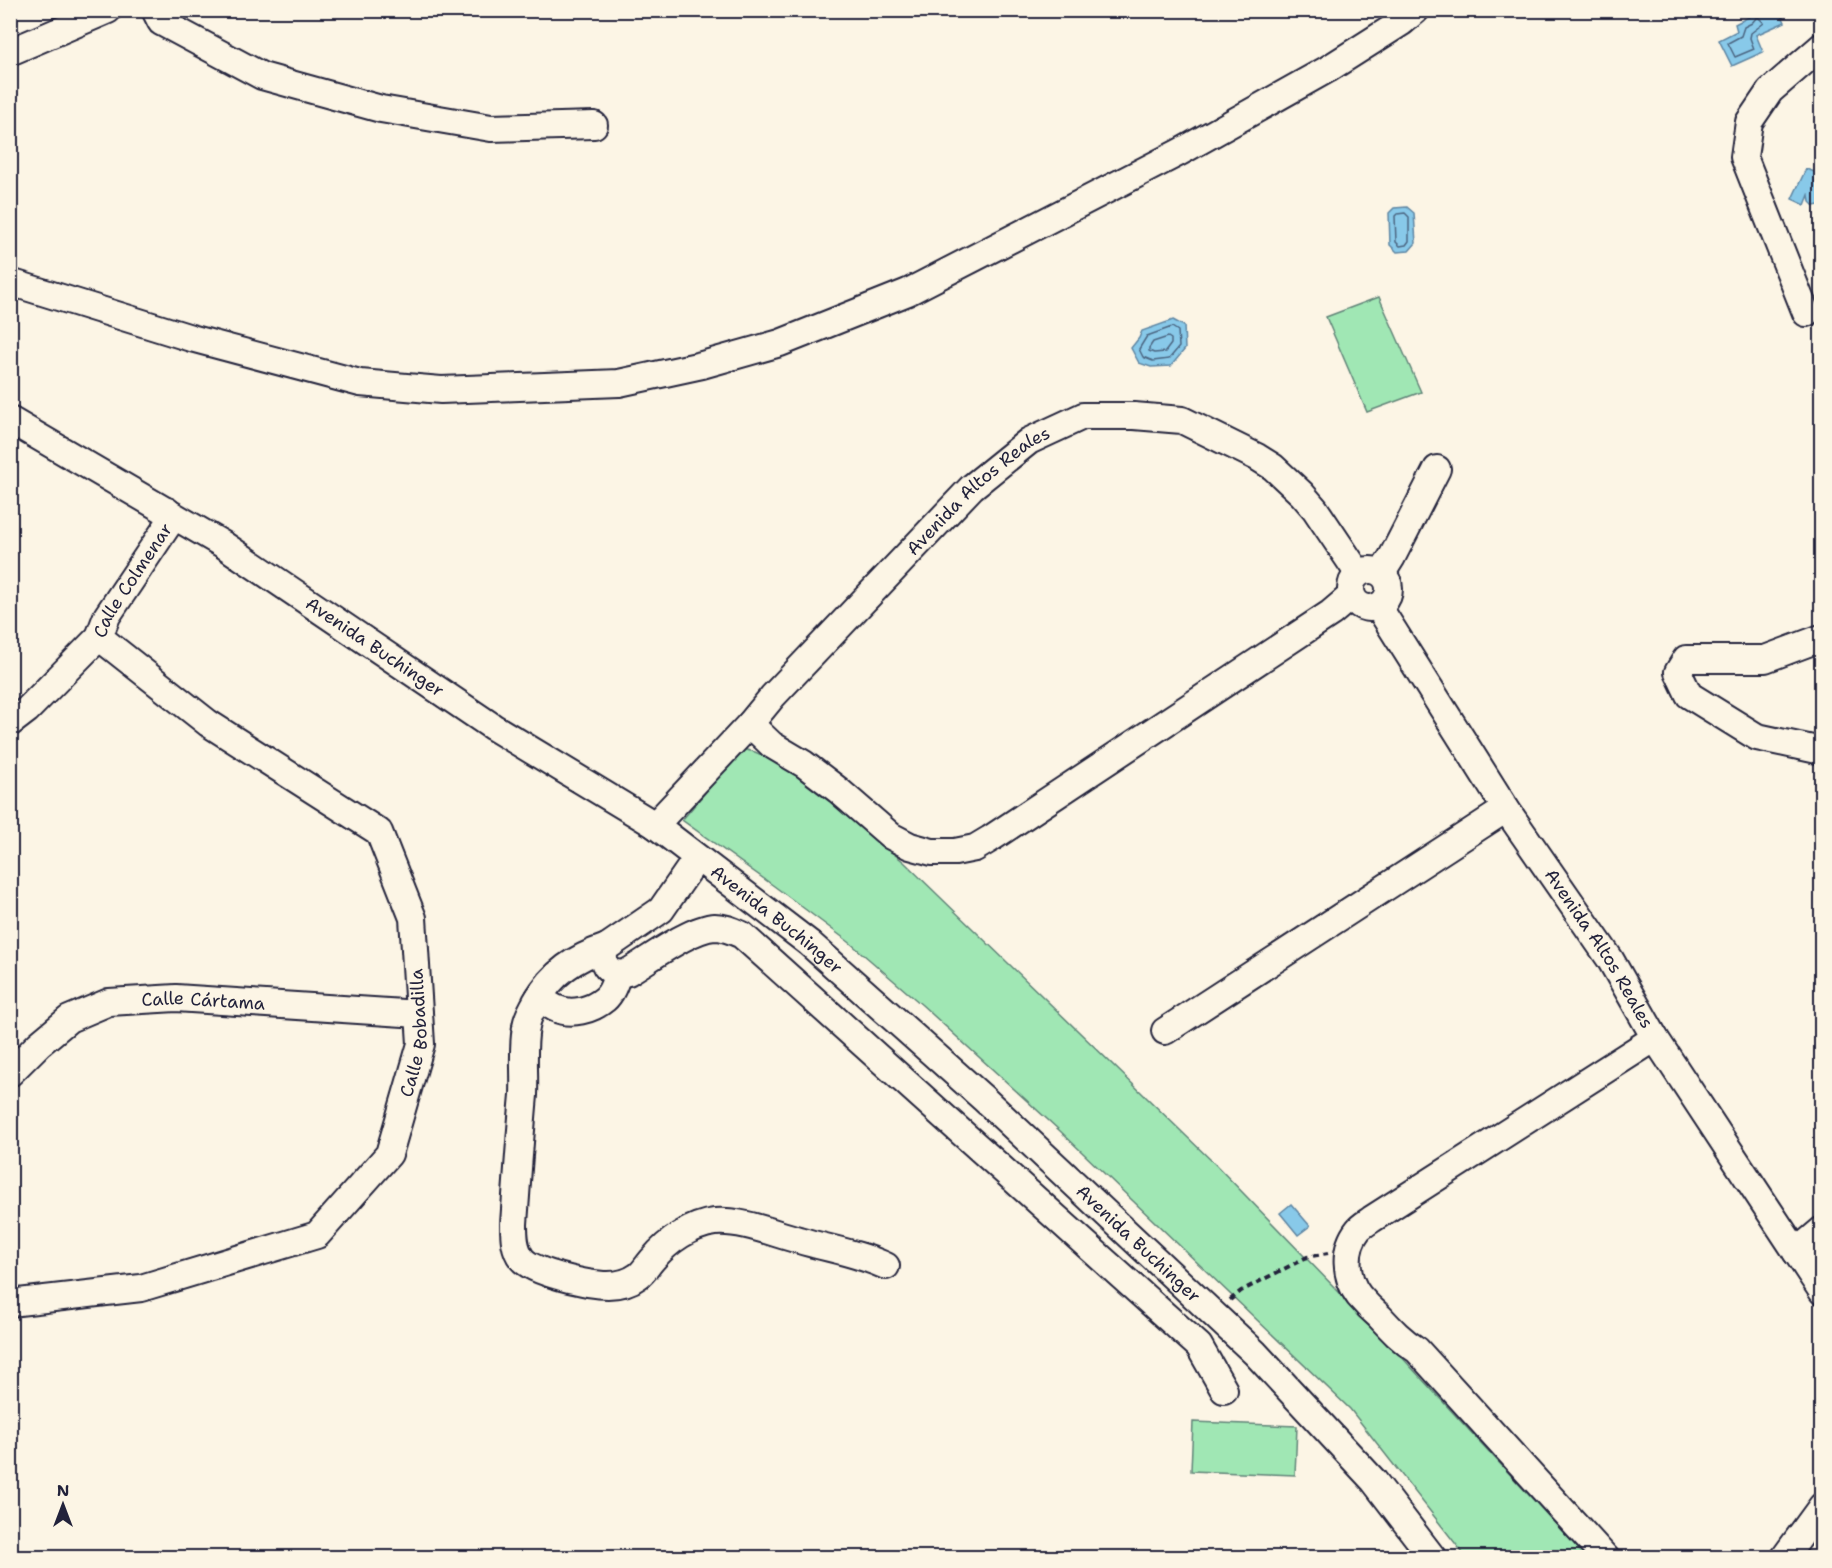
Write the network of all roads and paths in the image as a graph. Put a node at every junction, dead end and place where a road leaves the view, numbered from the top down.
1 (108, 10) edge
2 (155, 10) edge
3 (1401, 14) edge
4 (1821, 46) edge
5 (10, 52) edge
6 (594, 125) dead end
7 (10, 282) edge
8 (1806, 313) dead end
9 (10, 420) edge
10 (1437, 469) dead end
11 (166, 511) junction
12 (1364, 581) junction
13 (99, 637) junction
14 (1821, 638) edge
15 (10, 723) edge
16 (750, 724) junction
17 (1821, 750) edge
18 (1506, 809) junction
19 (655, 825) junction
20 (697, 858) junction
21 (607, 947) junction
22 (618, 974) junction
23 (539, 998) junction
24 (419, 1014) junction
25 (1165, 1031) dead end
26 (1655, 1038) junction
27 (10, 1073) edge
28 (1821, 1230) edge
29 (1796, 1252) junction
30 (1347, 1254) junction
31 (886, 1266) dead end
32 (1821, 1292) edge
33 (10, 1303) edge
34 (1213, 1314) junction
35 (1224, 1390) dead end
36 (1821, 1506) edge
37 (1432, 1557) edge
38 (1606, 1557) edge
39 (1784, 1557) edge

1 - 5 street
2 - 6 street
3 - 7 street
4 - 8 street
9 - 11 street, Avenida Buchinger
10 - 12 street
11 - 13 street, Calle Colmenar
11 - 19 street, Avenida Buchinger
12 - 16 street
12 - 16 street, Avenida Altos Reales
12 - 18 street, Avenida Altos Reales
13 - 15 street, Calle Colmenar
13 - 24 street, Calle Bobadilla
14 - 17 street
16 - 19 street, Avenida Altos Reales
18 - 25 street
18 - 26 street, Avenida Altos Reales
19 - 20 street, Avenida Buchinger
20 - 21 street
20 - 34 street, Avenida Buchinger
21 - 22 street
21 - 23 street
22 - 23 street
22 - 35 street
23 - 31 street
24 - 27 street, Calle Cártama
24 - 33 street, Calle Bobadilla
26 - 29 street, Avenida Altos Reales
26 - 30 street
28 - 29 street
29 - 32 street, Avenida Altos Reales
30 - 34 path
30 - 38 street
34 - 37 street, Avenida Buchinger
36 - 39 street

